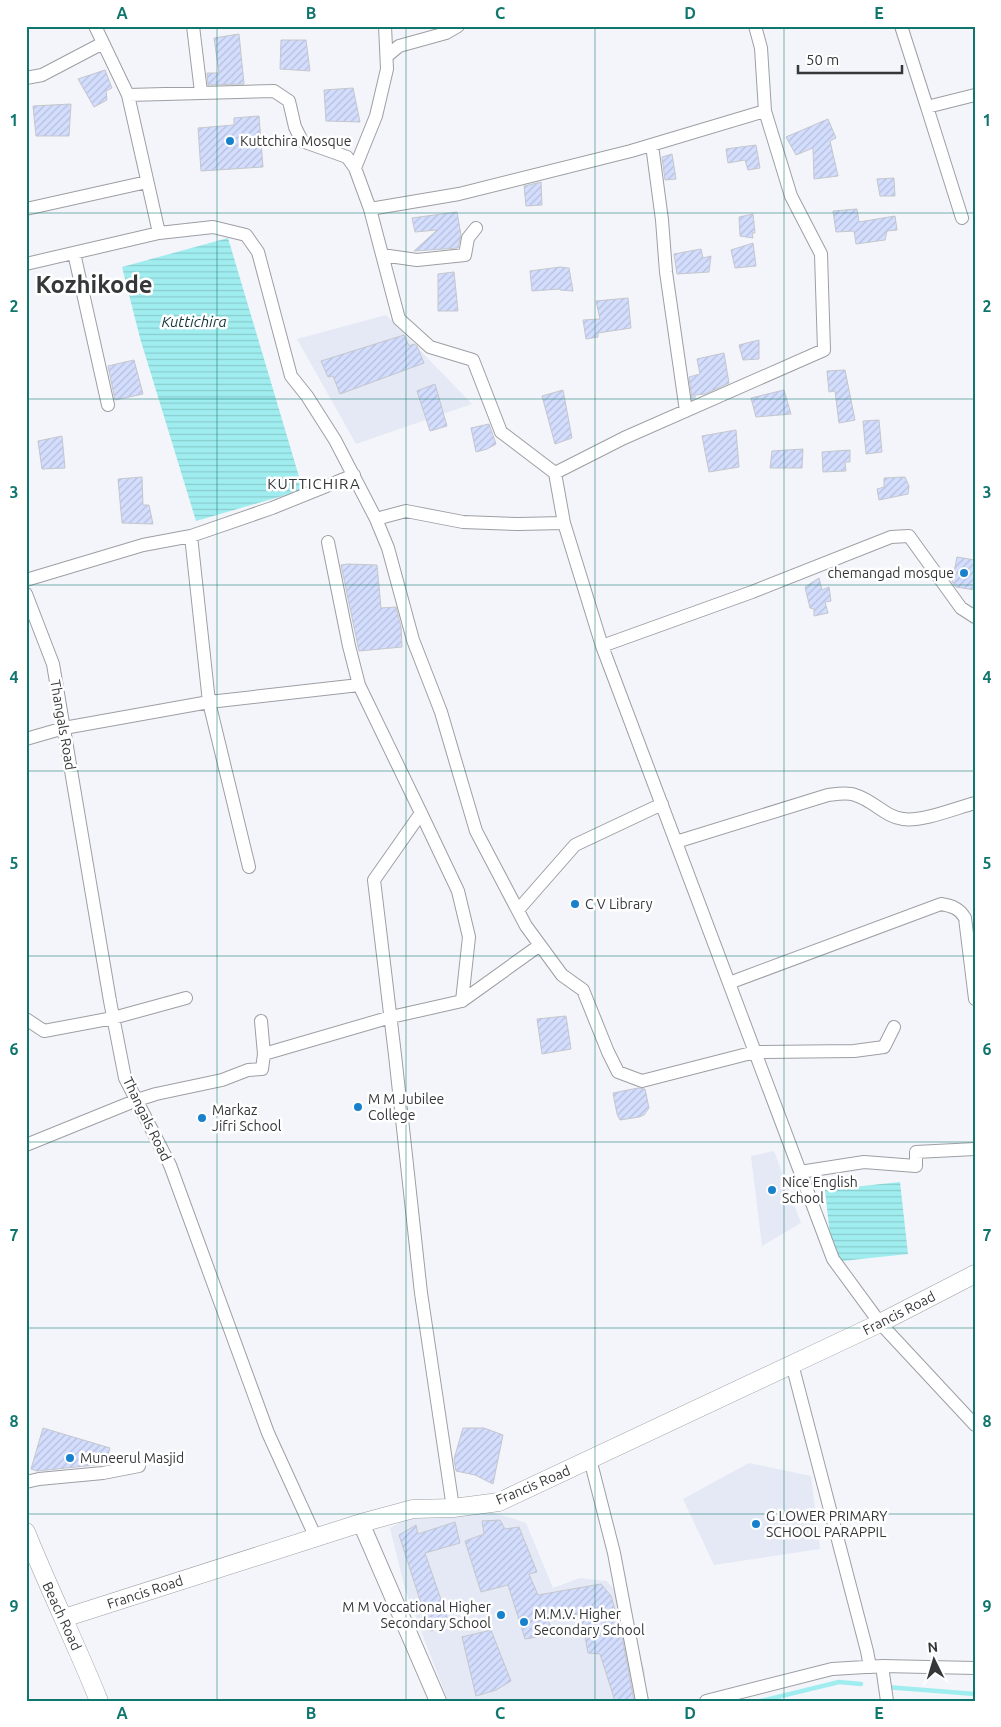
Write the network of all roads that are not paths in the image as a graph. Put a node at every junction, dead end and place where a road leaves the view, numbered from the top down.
1 (95, 26) edge
2 (193, 26) edge
3 (385, 26) edge
4 (458, 26) edge
5 (755, 26) edge
6 (901, 26) edge
7 (103, 43) junction
8 (387, 56) junction
9 (26, 78) edge
10 (201, 92) junction
11 (128, 95) junction
12 (975, 95) edge
13 (927, 107) junction
14 (765, 111) junction
15 (652, 146) junction
16 (355, 168) junction
17 (148, 182) junction
18 (26, 209) edge
19 (370, 209) junction
20 (962, 218) dead end
21 (476, 228) dead end
22 (158, 233) junction
23 (74, 253) junction
24 (382, 256) junction
25 (26, 264) edge
26 (108, 405) dead end
27 (686, 411) junction
28 (555, 473) junction
29 (354, 475) junction
30 (376, 518) junction
31 (564, 523) junction
32 (191, 536) junction
33 (328, 542) dead end
34 (26, 580) edge
35 (26, 594) edge
36 (975, 618) edge
37 (602, 646) junction
38 (359, 685) junction
39 (209, 702) junction
40 (64, 728) junction
41 (26, 739) edge
42 (975, 803) edge
43 (662, 804) junction
44 (420, 813) junction
45 (676, 842) junction
46 (249, 867) dead end
47 (518, 910) junction
48 (540, 945) junction
49 (729, 983) junction
50 (186, 998) dead end
51 (975, 999) edge
52 (462, 1002) junction
53 (391, 1017) junction
54 (113, 1018) junction
55 (26, 1019) edge
56 (261, 1021) dead end
57 (894, 1027) dead end
58 (44, 1031) junction
59 (26, 1034) edge
60 (755, 1052) junction
61 (264, 1054) junction
62 (136, 1100) junction
63 (26, 1145) edge
64 (975, 1149) edge
65 (800, 1172) junction
66 (975, 1274) edge
67 (880, 1323) junction
68 (792, 1364) junction
69 (975, 1425) edge
70 (590, 1459) junction
71 (139, 1466) dead end
72 (26, 1482) edge
73 (453, 1508) junction
74 (361, 1523) junction
75 (26, 1532) edge
76 (316, 1538) junction
77 (64, 1618) junction
78 (876, 1667) junction
79 (975, 1668) edge
80 (99, 1701) edge
81 (438, 1701) edge
82 (642, 1701) edge
83 (706, 1701) edge
84 (887, 1701) edge

1 - 7 street
2 - 10 street
3 - 8 street
4 - 8 street
5 - 14 street
6 - 13 street
7 - 9 street
7 - 11 street
8 - 16 street
10 - 11 street
10 - 16 street
11 - 17 street
12 - 13 street
13 - 20 street
14 - 15 street
14 - 27 street
15 - 19 street
15 - 27 street
16 - 19 street
17 - 18 street
17 - 22 street
19 - 24 street
21 - 24 street
22 - 23 street
22 - 29 street
23 - 25 street
23 - 26 street
24 - 28 street
27 - 28 street
28 - 31 street
29 - 30 street
29 - 32 street
30 - 31 street
30 - 47 street
31 - 37 street
32 - 34 street
32 - 39 street
33 - 38 street
35 - 40 street, Thangals Road
36 - 37 street
37 - 43 street
38 - 39 street
38 - 44 street
39 - 40 street
39 - 46 street
40 - 41 street
40 - 54 street, Thangals Road
42 - 45 street
43 - 45 street
43 - 47 street
44 - 52 street
44 - 53 street
45 - 49 street
47 - 48 street
48 - 52 street
48 - 60 street
49 - 51 street
49 - 60 street
50 - 54 street
52 - 53 street
53 - 61 street
53 - 73 street
54 - 58 street
54 - 62 street, Thangals Road
55 - 58 street
56 - 61 street
57 - 60 street
58 - 59 street
60 - 65 street
61 - 62 street
62 - 63 street
62 - 76 street, Thangals Road
64 - 65 street
65 - 67 street
66 - 67 main road, Francis Road
67 - 68 main road, Francis Road
67 - 69 street
68 - 70 main road, Francis Road
68 - 78 street
70 - 73 main road, Francis Road
70 - 82 street
71 - 72 street
73 - 74 main road, Francis Road
74 - 76 main road, Francis Road
74 - 81 street
75 - 77 main road, Beach Road
76 - 77 main road, Francis Road
77 - 80 main road, Beach Road
78 - 79 street
78 - 83 street
78 - 84 street

